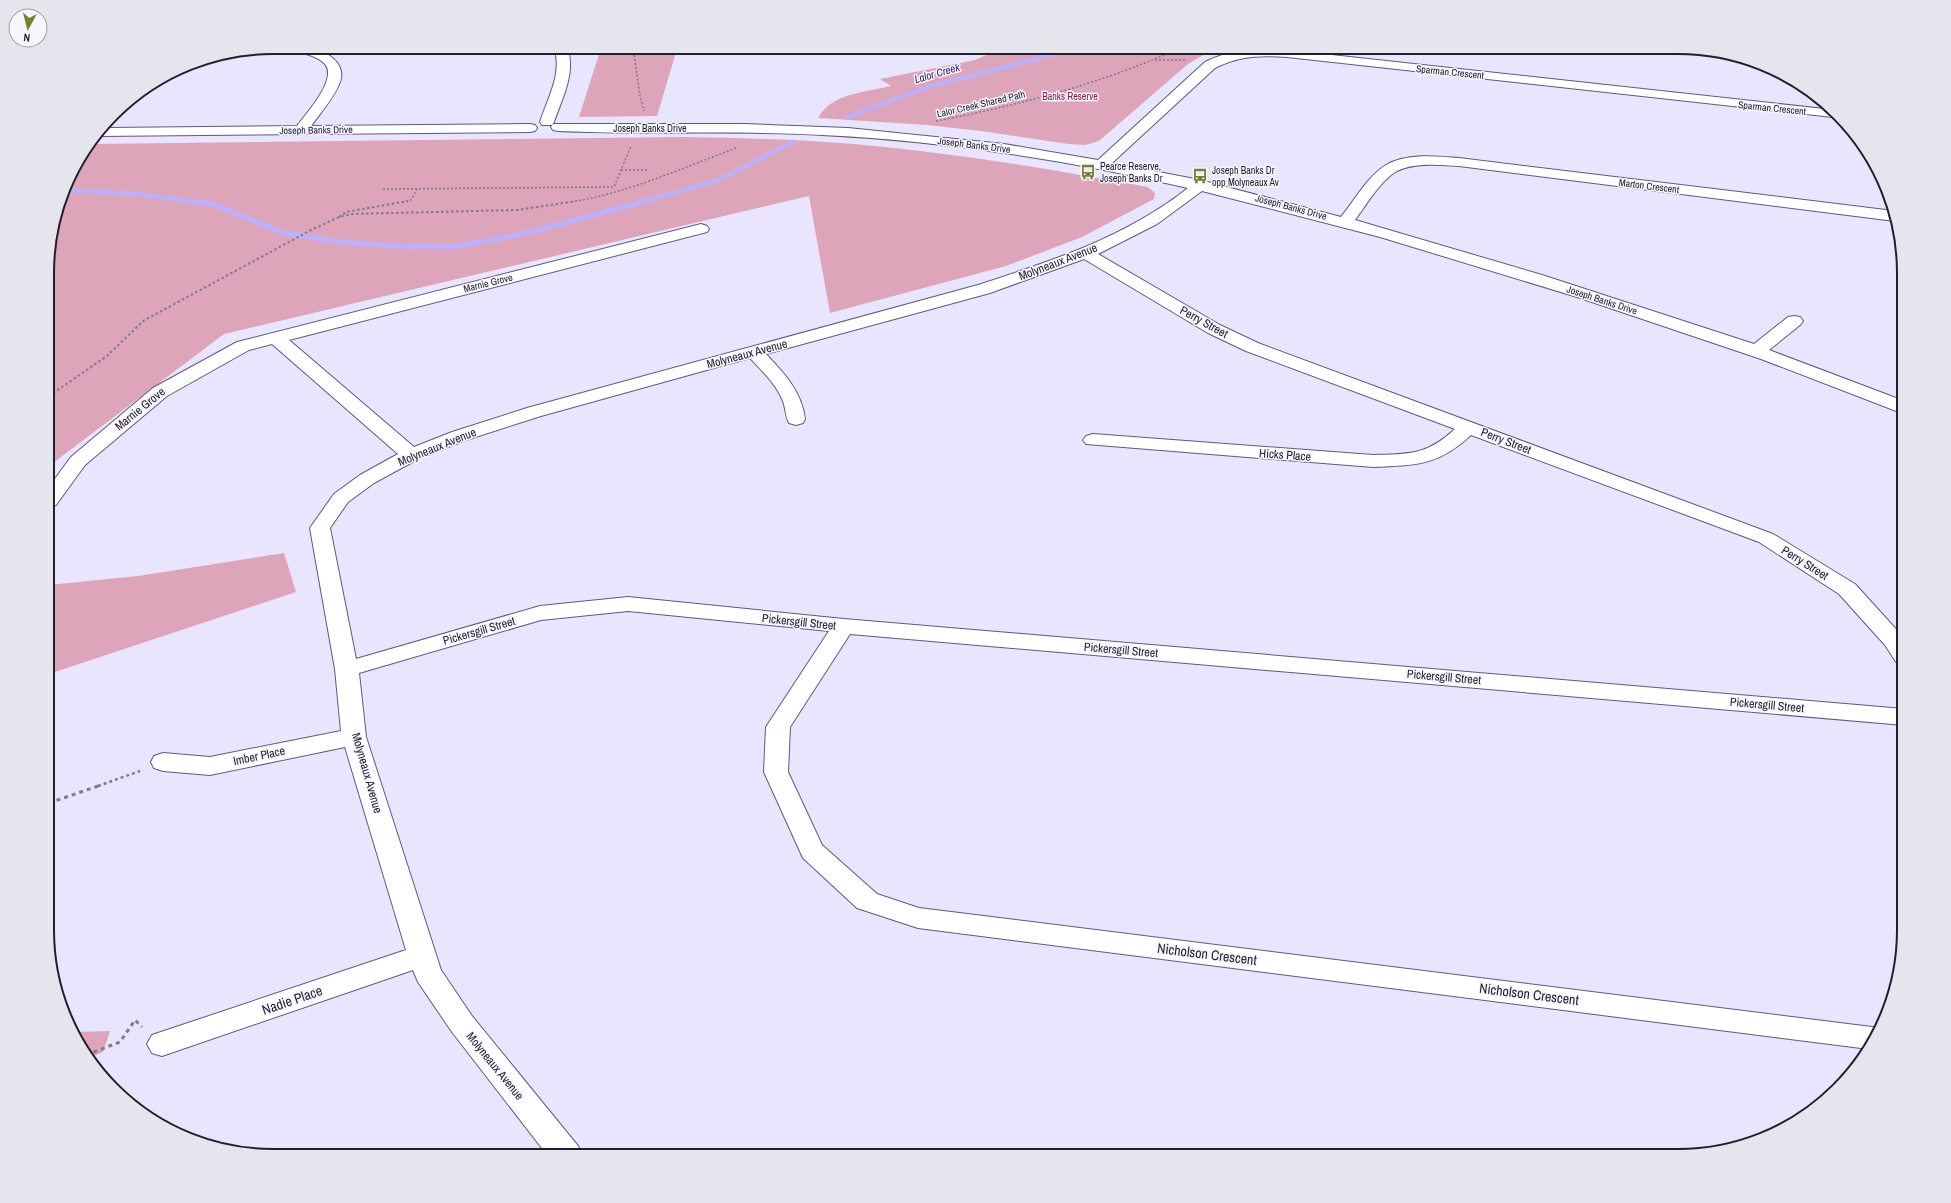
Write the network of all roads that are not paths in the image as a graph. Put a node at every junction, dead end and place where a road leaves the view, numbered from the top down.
1 (316, 54) edge
2 (561, 54) edge
3 (1244, 54) edge
4 (1296, 54) edge
5 (1828, 114) edge
6 (552, 124) junction
7 (302, 130) junction
8 (106, 132) edge
9 (1388, 157) dead end
10 (1101, 164) junction
11 (1402, 165) junction
12 (1200, 185) junction
13 (1890, 215) edge
14 (1346, 221) junction
15 (701, 229) dead end
16 (1085, 253) junction
17 (1794, 321) dead end
18 (275, 337) junction
19 (1757, 351) junction
20 (754, 352) junction
21 (1897, 405) edge
22 (796, 419) dead end
23 (1469, 427) junction
24 (1093, 440) dead end
25 (411, 455) junction
26 (54, 494) edge
27 (844, 626) junction
28 (1897, 646) edge
29 (347, 669) junction
30 (1897, 715) edge
31 (354, 737) junction
32 (163, 762) road end
33 (423, 955) junction
34 (1869, 1037) edge
35 (162, 1044) road end
36 (561, 1149) edge

1 - 7 street
2 - 6 street
3 - 10 street, Sparman Crescent
4 - 5 street, Sparman Crescent
6 - 7 street, Joseph Banks Drive
6 - 10 street, Joseph Banks Drive
7 - 8 street, Joseph Banks Drive
9 - 11 street
10 - 12 street, Joseph Banks Drive
11 - 13 street, Marton Crescent
11 - 14 street, Marton Crescent
12 - 14 street, Joseph Banks Drive
12 - 16 street, Molyneaux Avenue
14 - 19 street, Joseph Banks Drive
15 - 18 street, Marnie Grove
16 - 20 street, Molyneaux Avenue
16 - 23 street, Perry Street
17 - 19 street
18 - 25 street
18 - 26 street, Marnie Grove
19 - 21 street, Joseph Banks Drive
20 - 22 street
20 - 25 street, Molyneaux Avenue
23 - 24 street, Hicks Place
23 - 28 street, Perry Street
25 - 29 street, Molyneaux Avenue
27 - 29 street, Pickersgill Street
27 - 30 street, Pickersgill Street
27 - 34 street, Nicholson Crescent
29 - 31 street, Molyneaux Avenue
31 - 32 street, Imber Place
31 - 33 street, Molyneaux Avenue
33 - 35 street, Nadie Place
33 - 36 street, Molyneaux Avenue

